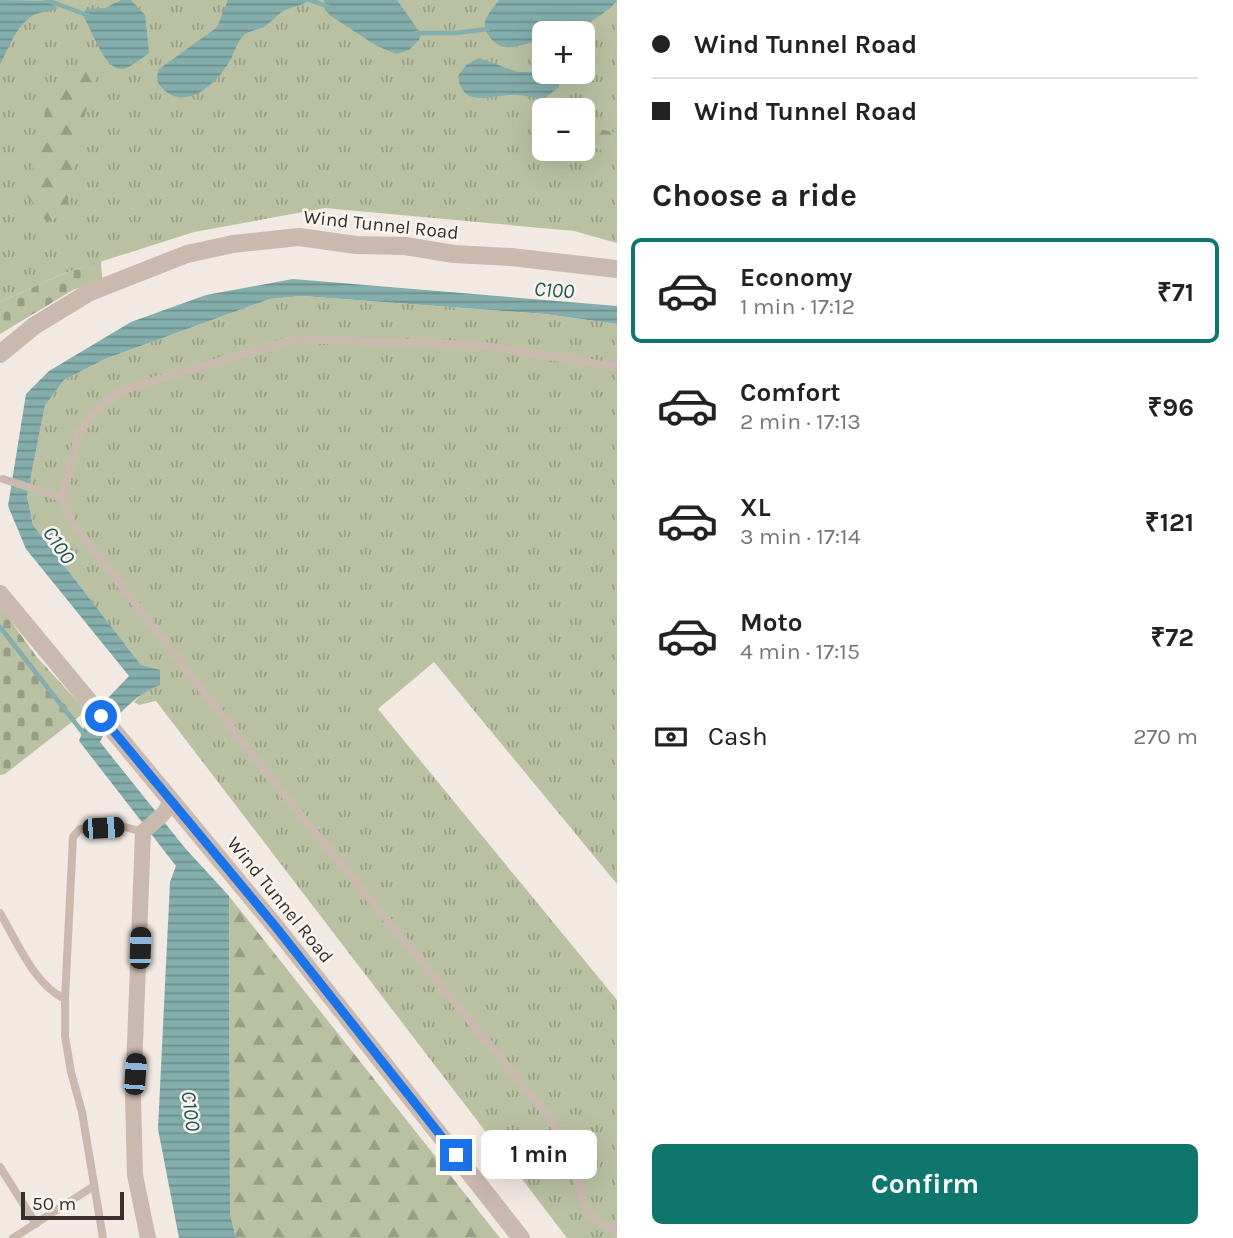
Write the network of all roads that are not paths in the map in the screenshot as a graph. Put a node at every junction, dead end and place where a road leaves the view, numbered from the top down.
1 (617, 269) edge
2 (0, 354) edge
3 (617, 367) edge
4 (4, 480) dead end
5 (62, 498) junction
6 (0, 594) edge
7 (168, 808) junction
8 (144, 831) junction
9 (0, 913) edge
10 (65, 999) junction
11 (0, 1167) edge
12 (93, 1186) junction
13 (36, 1224) junction
14 (617, 1233) edge
15 (13, 1238) edge
16 (103, 1238) edge
17 (148, 1238) edge
18 (521, 1238) edge

1 - 2 street, Wind Tunnel Road
3 - 5 lane
4 - 5 lane
5 - 14 lane
6 - 7 street, Wind Tunnel Road
7 - 8 street
7 - 18 street, Wind Tunnel Road
8 - 10 lane
8 - 17 street
9 - 10 lane
10 - 12 lane
11 - 13 lane
12 - 13 lane
12 - 16 lane
13 - 15 lane

